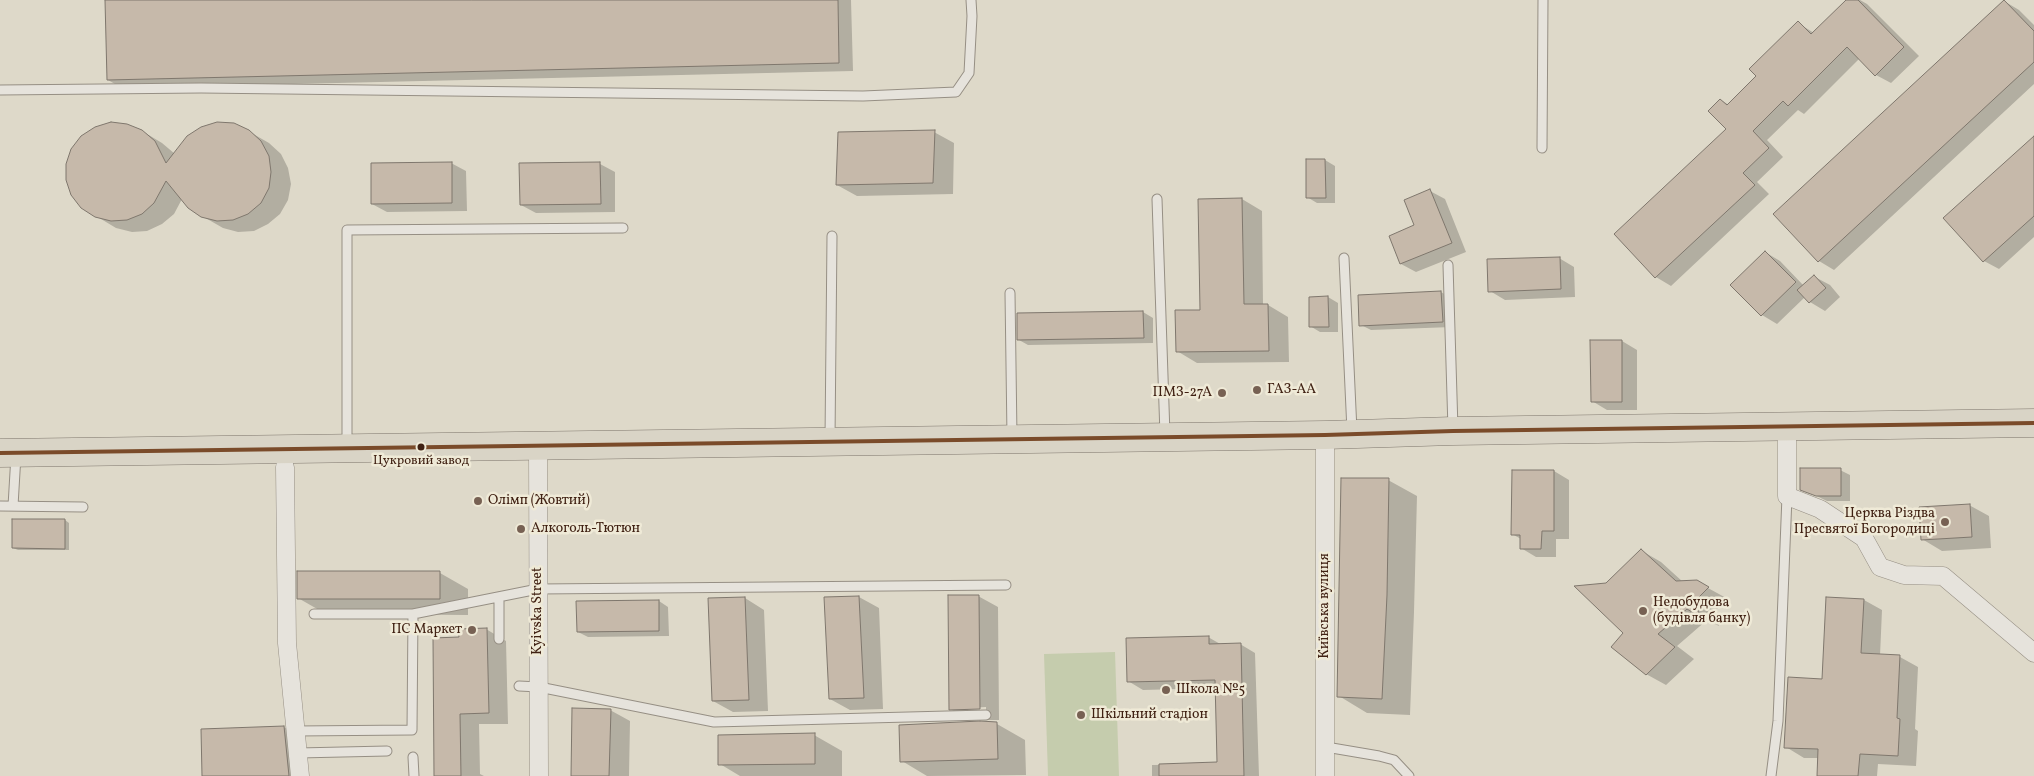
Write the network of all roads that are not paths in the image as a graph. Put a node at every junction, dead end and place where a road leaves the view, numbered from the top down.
1 (971, 0) edge
2 (1543, 0) edge
3 (0, 90) edge
4 (1542, 148) dead end
5 (1157, 199) dead end
6 (623, 228) dead end
7 (832, 236) dead end
8 (1344, 258) dead end
9 (1448, 265) dead end
10 (1010, 293) dead end
11 (2034, 423) edge
12 (1787, 427) junction
13 (1453, 432) junction
14 (1352, 434) junction
15 (1325, 435) junction
16 (1165, 438) junction
17 (1012, 440) junction
18 (830, 442) junction
19 (538, 445) junction
20 (347, 448) junction
21 (8, 453) edge
22 (285, 467) dead end
23 (1787, 496) junction
24 (0, 506) edge
25 (14, 506) junction
26 (83, 507) dead end
27 (1006, 585) dead end
28 (538, 589) junction
29 (499, 597) junction
30 (314, 614) dead end
31 (413, 614) junction
32 (499, 639) dead end
33 (2034, 653) edge
34 (519, 686) dead end
35 (539, 687) junction
36 (986, 715) dead end
37 (296, 731) junction
38 (1326, 747) junction
39 (387, 751) dead end
40 (298, 753) junction
41 (413, 756) dead end
42 (300, 776) edge
43 (414, 776) edge
44 (539, 776) edge
45 (1325, 776) edge
46 (1409, 776) edge
47 (1771, 776) edge

1 - 3 lane
2 - 4 lane
5 - 16 lane
6 - 20 lane
7 - 18 lane
8 - 14 lane
9 - 13 lane
10 - 17 lane
11 - 12 highway
12 - 13 highway
12 - 23 street
13 - 14 highway
14 - 15 highway
15 - 16 highway
15 - 38 street, Київська вулиця
16 - 17 highway
17 - 18 highway
18 - 19 highway
19 - 20 highway
19 - 28 street, Kyivska Street
20 - 21 highway
21 - 25 lane
22 - 37 street
23 - 33 street
23 - 47 lane
24 - 25 lane
25 - 26 lane
27 - 28 lane
28 - 29 lane
28 - 35 street, Kyivska Street
29 - 31 lane
29 - 32 lane
30 - 31 lane
31 - 37 lane
34 - 35 lane
35 - 36 lane
35 - 44 street, Kyivska Street
37 - 40 street
38 - 45 street, Київська вулиця
38 - 46 lane
39 - 40 lane
40 - 42 street
41 - 43 lane

